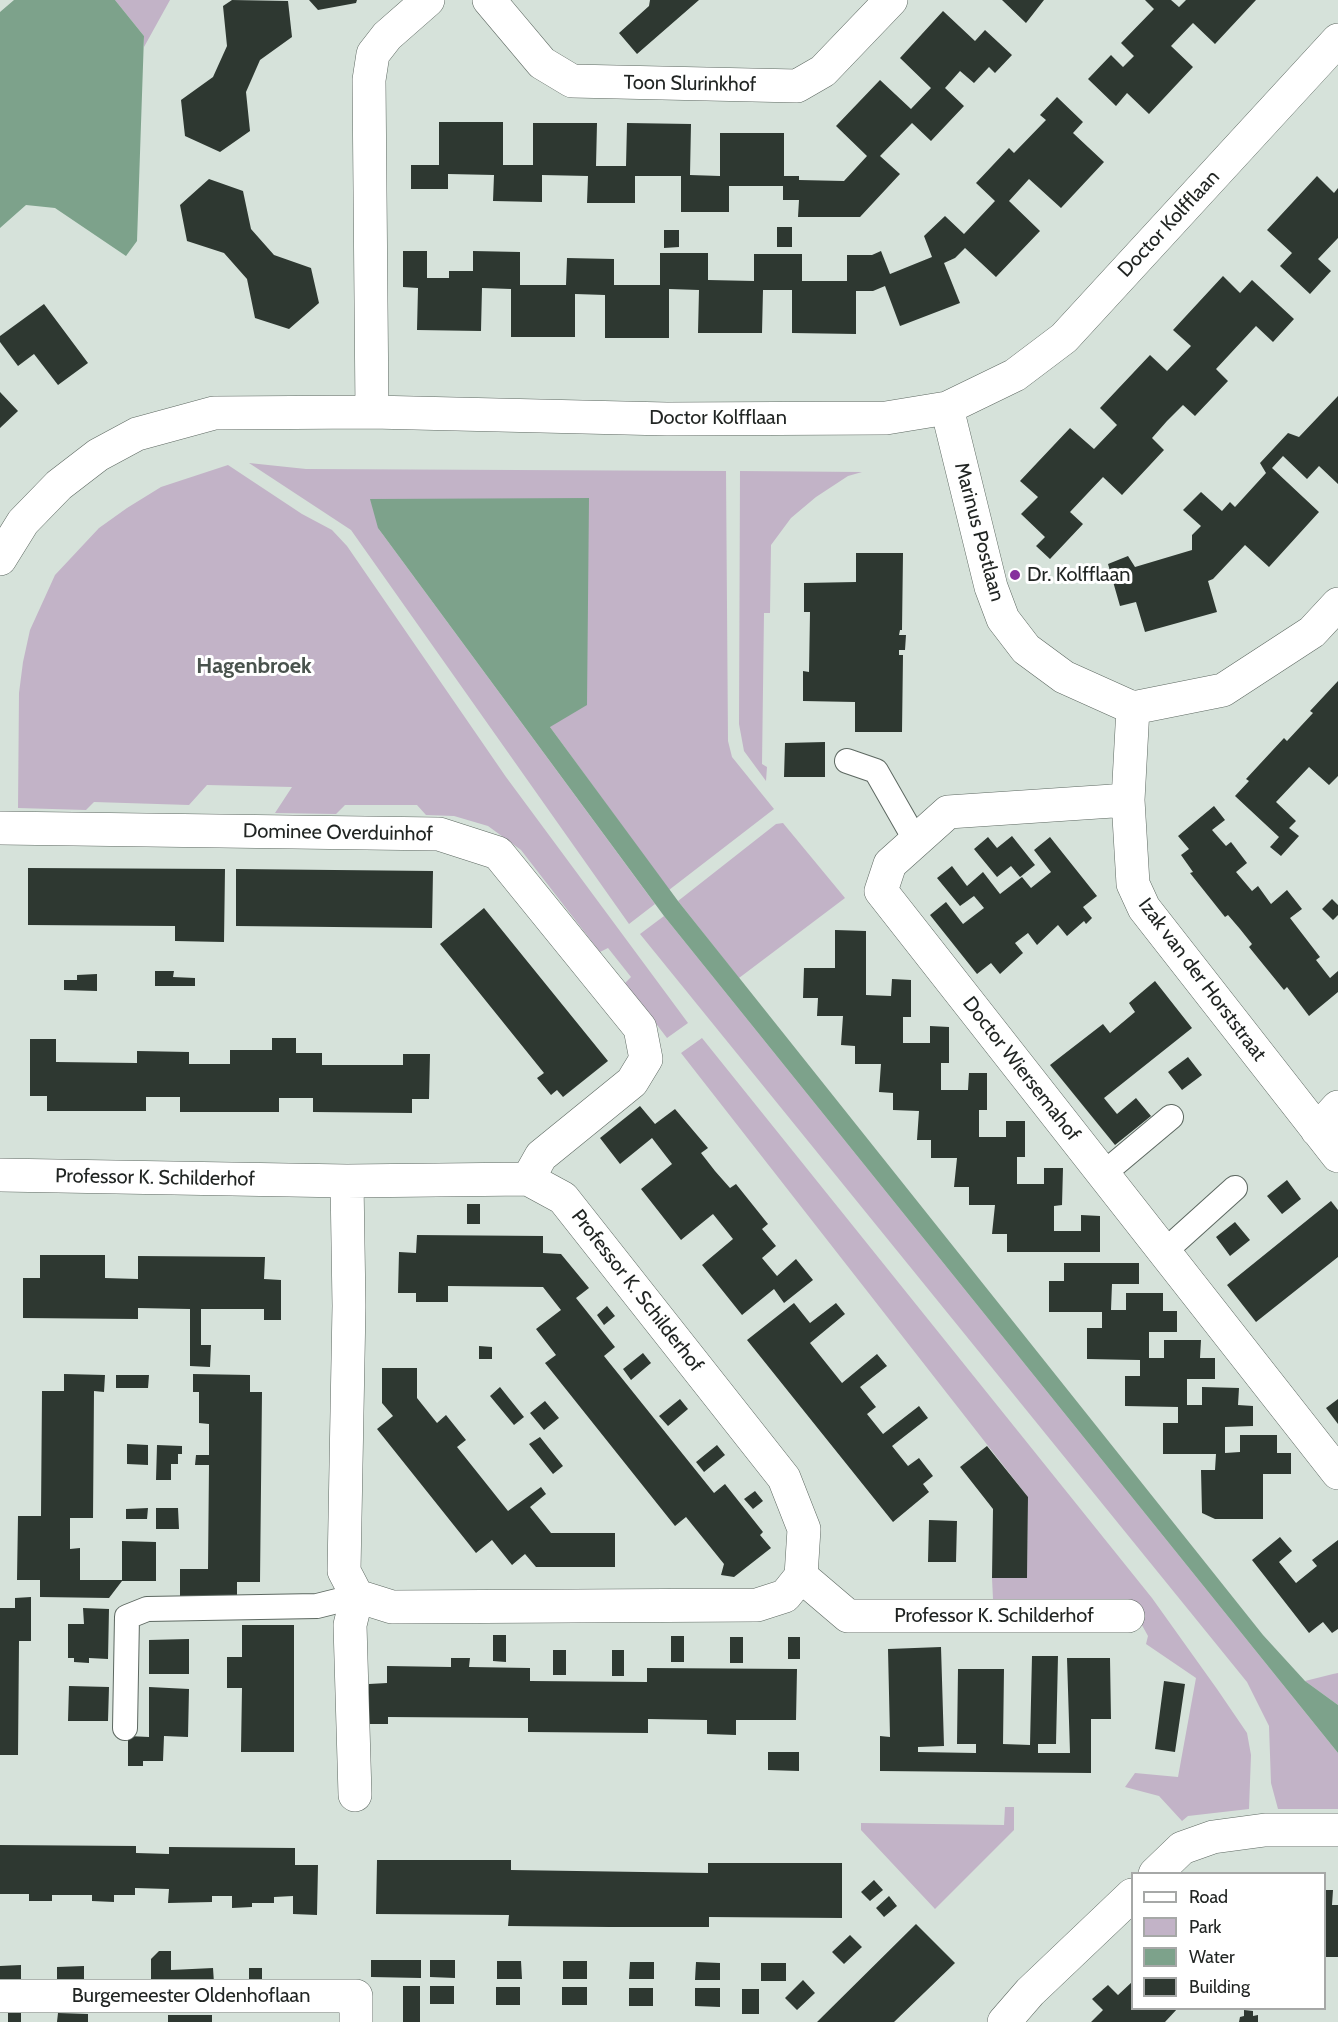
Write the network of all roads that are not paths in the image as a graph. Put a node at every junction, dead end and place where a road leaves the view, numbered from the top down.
1 (428, 0) edge
2 (489, 0) edge
3 (891, 0) edge
4 (1338, 40) edge
5 (947, 408) junction
6 (372, 412) junction
7 (0, 559) edge
8 (1338, 603) edge
9 (1133, 708) junction
10 (847, 761) dead end
11 (1128, 800) junction
12 (0, 828) edge
13 (916, 841) junction
14 (1172, 1117) dead end
15 (1327, 1119) edge
16 (1338, 1156) edge
17 (1103, 1174) junction
18 (0, 1175) edge
19 (528, 1179) junction
20 (346, 1181) junction
21 (1235, 1188) dead end
22 (1164, 1252) junction
23 (1338, 1473) edge
24 (801, 1576) junction
25 (357, 1596) junction
26 (1128, 1616) dead end
27 (125, 1728) dead end
28 (355, 1795) dead end
29 (1338, 1830) edge
30 (1157, 1872) edge
31 (1131, 1896) edge
32 (0, 1996) edge
33 (356, 2022) edge
34 (1004, 2022) edge

1 - 6 street
2 - 3 street, Toon Slurinkhof
4 - 5 street, Doctor Kolfflaan
5 - 6 street, Doctor Kolfflaan
5 - 9 street, Marinus Postlaan
6 - 7 street, Doctor Kolfflaan
8 - 9 street
9 - 11 street, Izak van der Horststraat
10 - 13 lane
11 - 13 street, Doctor Wiersemahof
11 - 15 street, Izak van der Horststraat
12 - 19 street, Dominee Overduinhof
13 - 17 street, Doctor Wiersemahof
14 - 17 lane
15 - 16 street, Izak van der Horststraat
17 - 22 street, Doctor Wiersemahof
18 - 20 street, Professor K. Schilderhof
19 - 20 street, Professor K. Schilderhof
19 - 24 street, Professor K. Schilderhof
20 - 25 street
21 - 22 lane
22 - 23 street, Doctor Wiersemahof
24 - 25 street
24 - 26 street, Professor K. Schilderhof
25 - 27 lane
25 - 28 street
29 - 30 street
31 - 34 street
32 - 33 street, Burgemeester Oldenhoflaan

